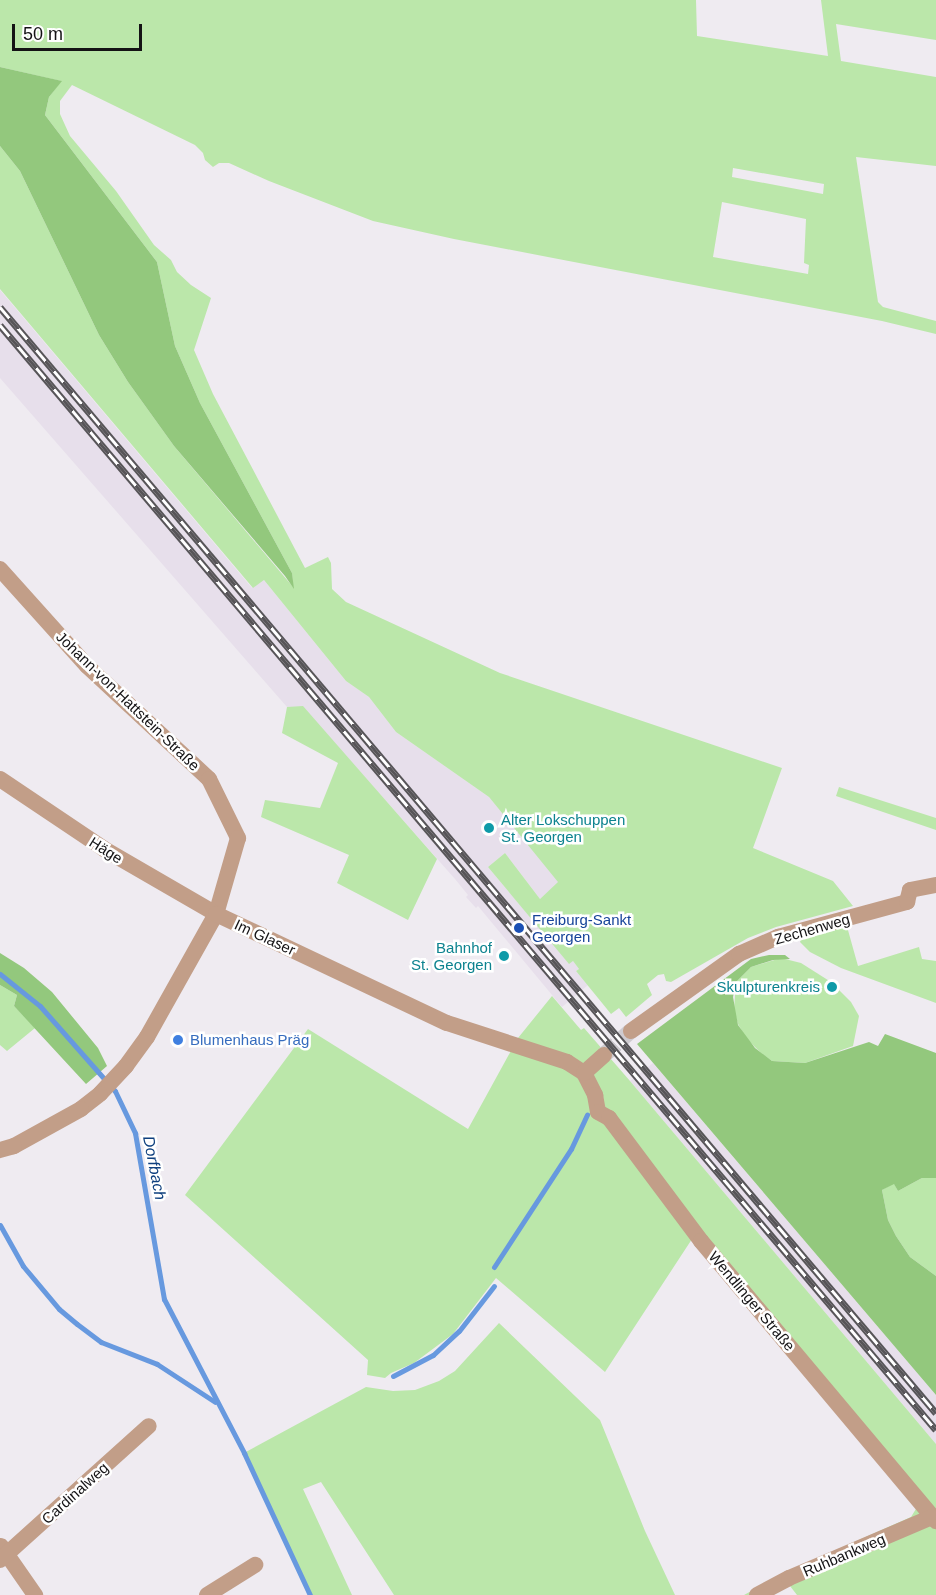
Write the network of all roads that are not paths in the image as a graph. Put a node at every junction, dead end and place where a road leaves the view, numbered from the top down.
1 (0, 568) edge
2 (0, 779) edge
3 (936, 885) edge
4 (216, 914) junction
5 (631, 1031) tunnel mouth
6 (604, 1055) tunnel mouth
7 (584, 1073) junction
8 (0, 1150) edge
9 (149, 1426) dead end
10 (934, 1519) edge
11 (2, 1553) edge
12 (255, 1565) dead end
13 (35, 1595) edge
14 (207, 1595) edge
15 (757, 1595) edge

1 - 4 street, Johann-von-Hattstein-Straße
2 - 4 street, Häge
3 - 5 street, Zechenweg
4 - 7 street, Im Glaser
4 - 8 street, Im Glaser
6 - 7 street
7 - 10 street, Wendlinger Straße
9 - 11 street, Cardinalweg
10 - 15 street, Ruhbankweg
11 - 13 street
12 - 14 street

